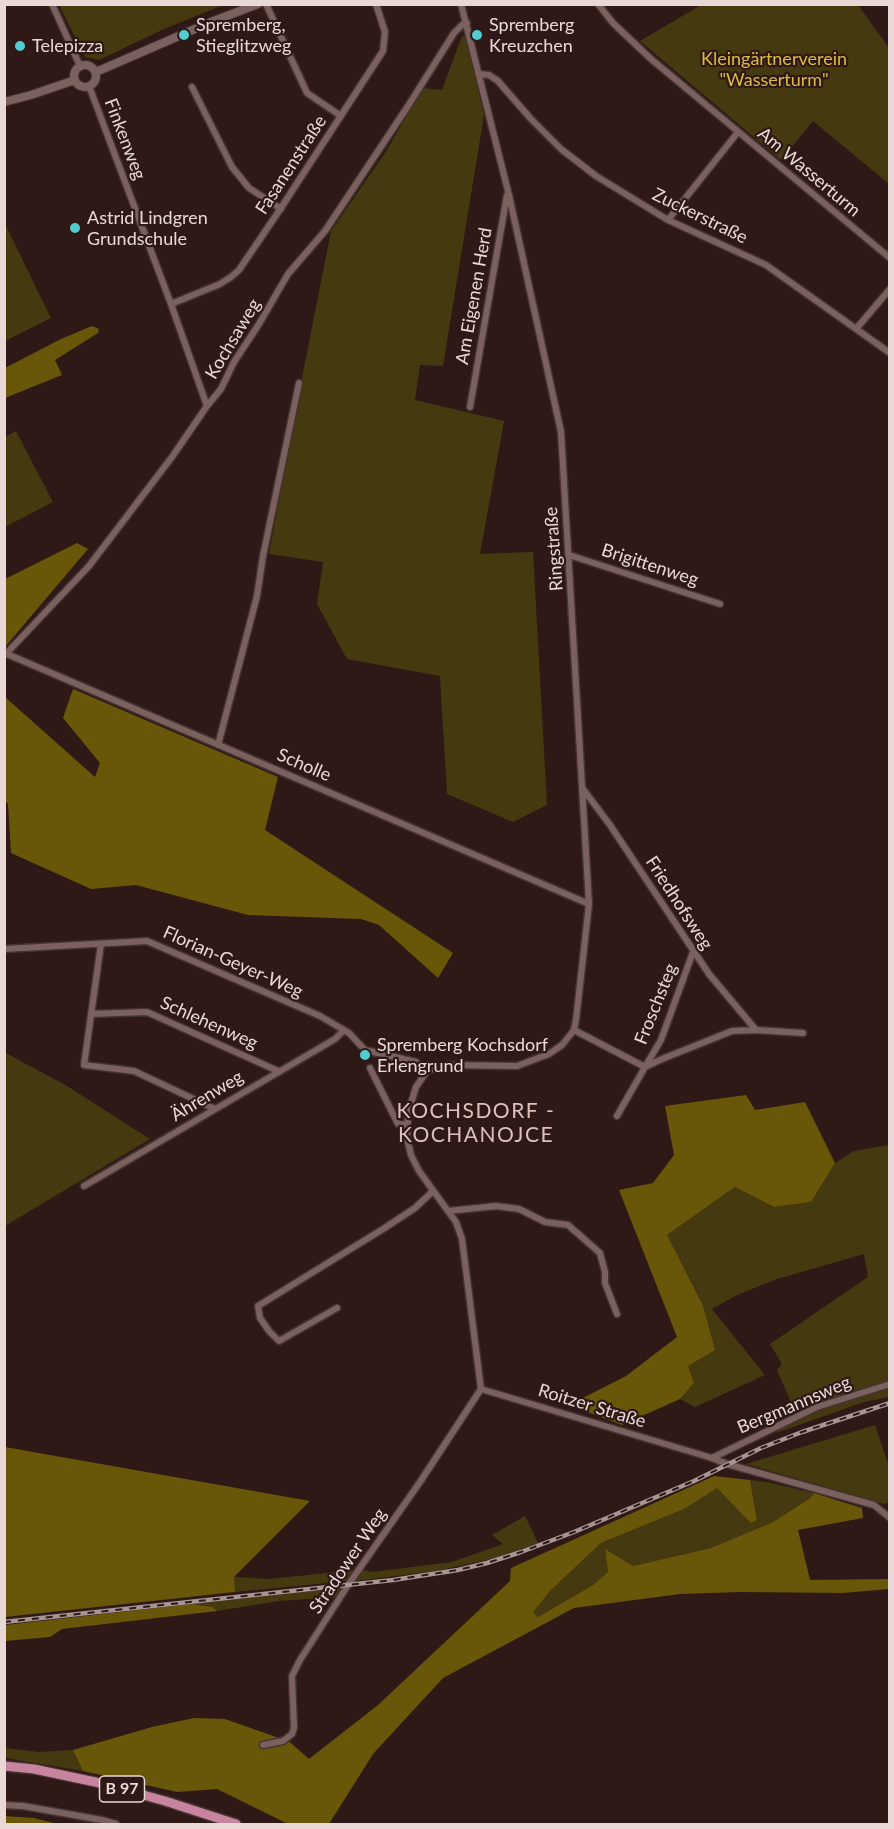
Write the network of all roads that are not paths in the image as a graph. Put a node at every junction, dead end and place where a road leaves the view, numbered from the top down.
1 (52, 4) edge
2 (258, 4) edge
3 (266, 4) edge
4 (376, 4) edge
5 (461, 4) edge
6 (598, 4) edge
7 (467, 23) junction
8 (80, 66) junction
9 (96, 72) junction
10 (479, 74) junction
11 (75, 80) junction
12 (89, 86) junction
13 (192, 87) dead end
14 (4, 102) edge
15 (341, 116) junction
16 (738, 132) junction
17 (508, 190) junction
18 (281, 209) junction
19 (668, 220) junction
20 (890, 258) edge
21 (890, 289) edge
22 (171, 304) junction
23 (856, 329) junction
24 (890, 353) edge
25 (299, 384) dead end
26 (207, 406) junction
27 (470, 407) dead end
28 (569, 555) junction
29 (720, 604) dead end
30 (6, 655) edge
31 (218, 745) junction
32 (582, 789) junction
33 (589, 904) junction
34 (101, 944) junction
35 (4, 948) edge
36 (693, 952) junction
37 (91, 1014) junction
38 (344, 1030) junction
39 (574, 1030) junction
40 (756, 1030) junction
41 (803, 1033) dead end
42 (645, 1067) junction
43 (370, 1068) dead end
44 (278, 1071) junction
45 (426, 1071) junction
46 (215, 1109) junction
47 (616, 1116) dead end
48 (406, 1125) junction
49 (84, 1186) dead end
50 (433, 1191) junction
51 (448, 1211) junction
52 (337, 1308) dead end
53 (617, 1314) dead end
54 (890, 1384) edge
55 (481, 1389) junction
56 (712, 1458) junction
57 (890, 1518) edge
58 (263, 1745) dead end
59 (4, 1766) edge
60 (4, 1805) edge
61 (116, 1824) edge
62 (236, 1824) edge

1 - 8 street
2 - 9 street
3 - 15 street
4 - 15 street, Fasanenstraße
5 - 7 street, Ringstraße
6 - 16 street, Am Wasserturm
7 - 10 street, Ringstraße
7 - 26 street, Kochsaweg
8 - 9 street
8 - 11 street
9 - 12 street
10 - 17 street, Ringstraße
10 - 19 street, Zuckerstraße
11 - 12 street
11 - 14 street
12 - 22 street, Finkenweg
13 - 18 street
15 - 18 street, Fasanenstraße
16 - 19 street, Am Wasserturm
16 - 20 street, Am Wasserturm
17 - 27 street, Am Eigenen Herd
17 - 28 street, Ringstraße
18 - 22 street, Fasanenstraße
19 - 23 street, Zuckerstraße
21 - 23 street
22 - 26 street, Finkenweg
23 - 24 street, Zuckerstraße
25 - 31 street
26 - 30 street, Kochsaweg
28 - 29 street, Brigittenweg
28 - 32 street, Ringstraße
30 - 31 street, Scholle
31 - 33 street, Scholle
32 - 33 street, Ringstraße
32 - 36 street, Friedhofsweg
33 - 39 street, Ringstraße
34 - 35 street, Florian-Geyer-Weg
34 - 37 street
34 - 38 street, Florian-Geyer-Weg
36 - 40 street, Friedhofsweg
36 - 42 street, Froschsteg
37 - 44 street, Schlehenweg
37 - 46 street
38 - 44 street, Ährenweg
38 - 45 street, Florian-Geyer-Weg
39 - 42 street
39 - 45 street
40 - 41 street
40 - 42 street
42 - 47 street, Froschsteg
43 - 48 street
44 - 46 street, Ährenweg
45 - 48 street
46 - 49 street, Ährenweg
48 - 50 street
50 - 51 street
50 - 52 street
51 - 53 street
51 - 55 street
54 - 56 street, Bergmannsweg
55 - 56 street, Roitzer Straße
55 - 58 street, Stradower Weg
56 - 57 street, Roitzer Straße
59 - 62 main road, B 97
60 - 61 street

